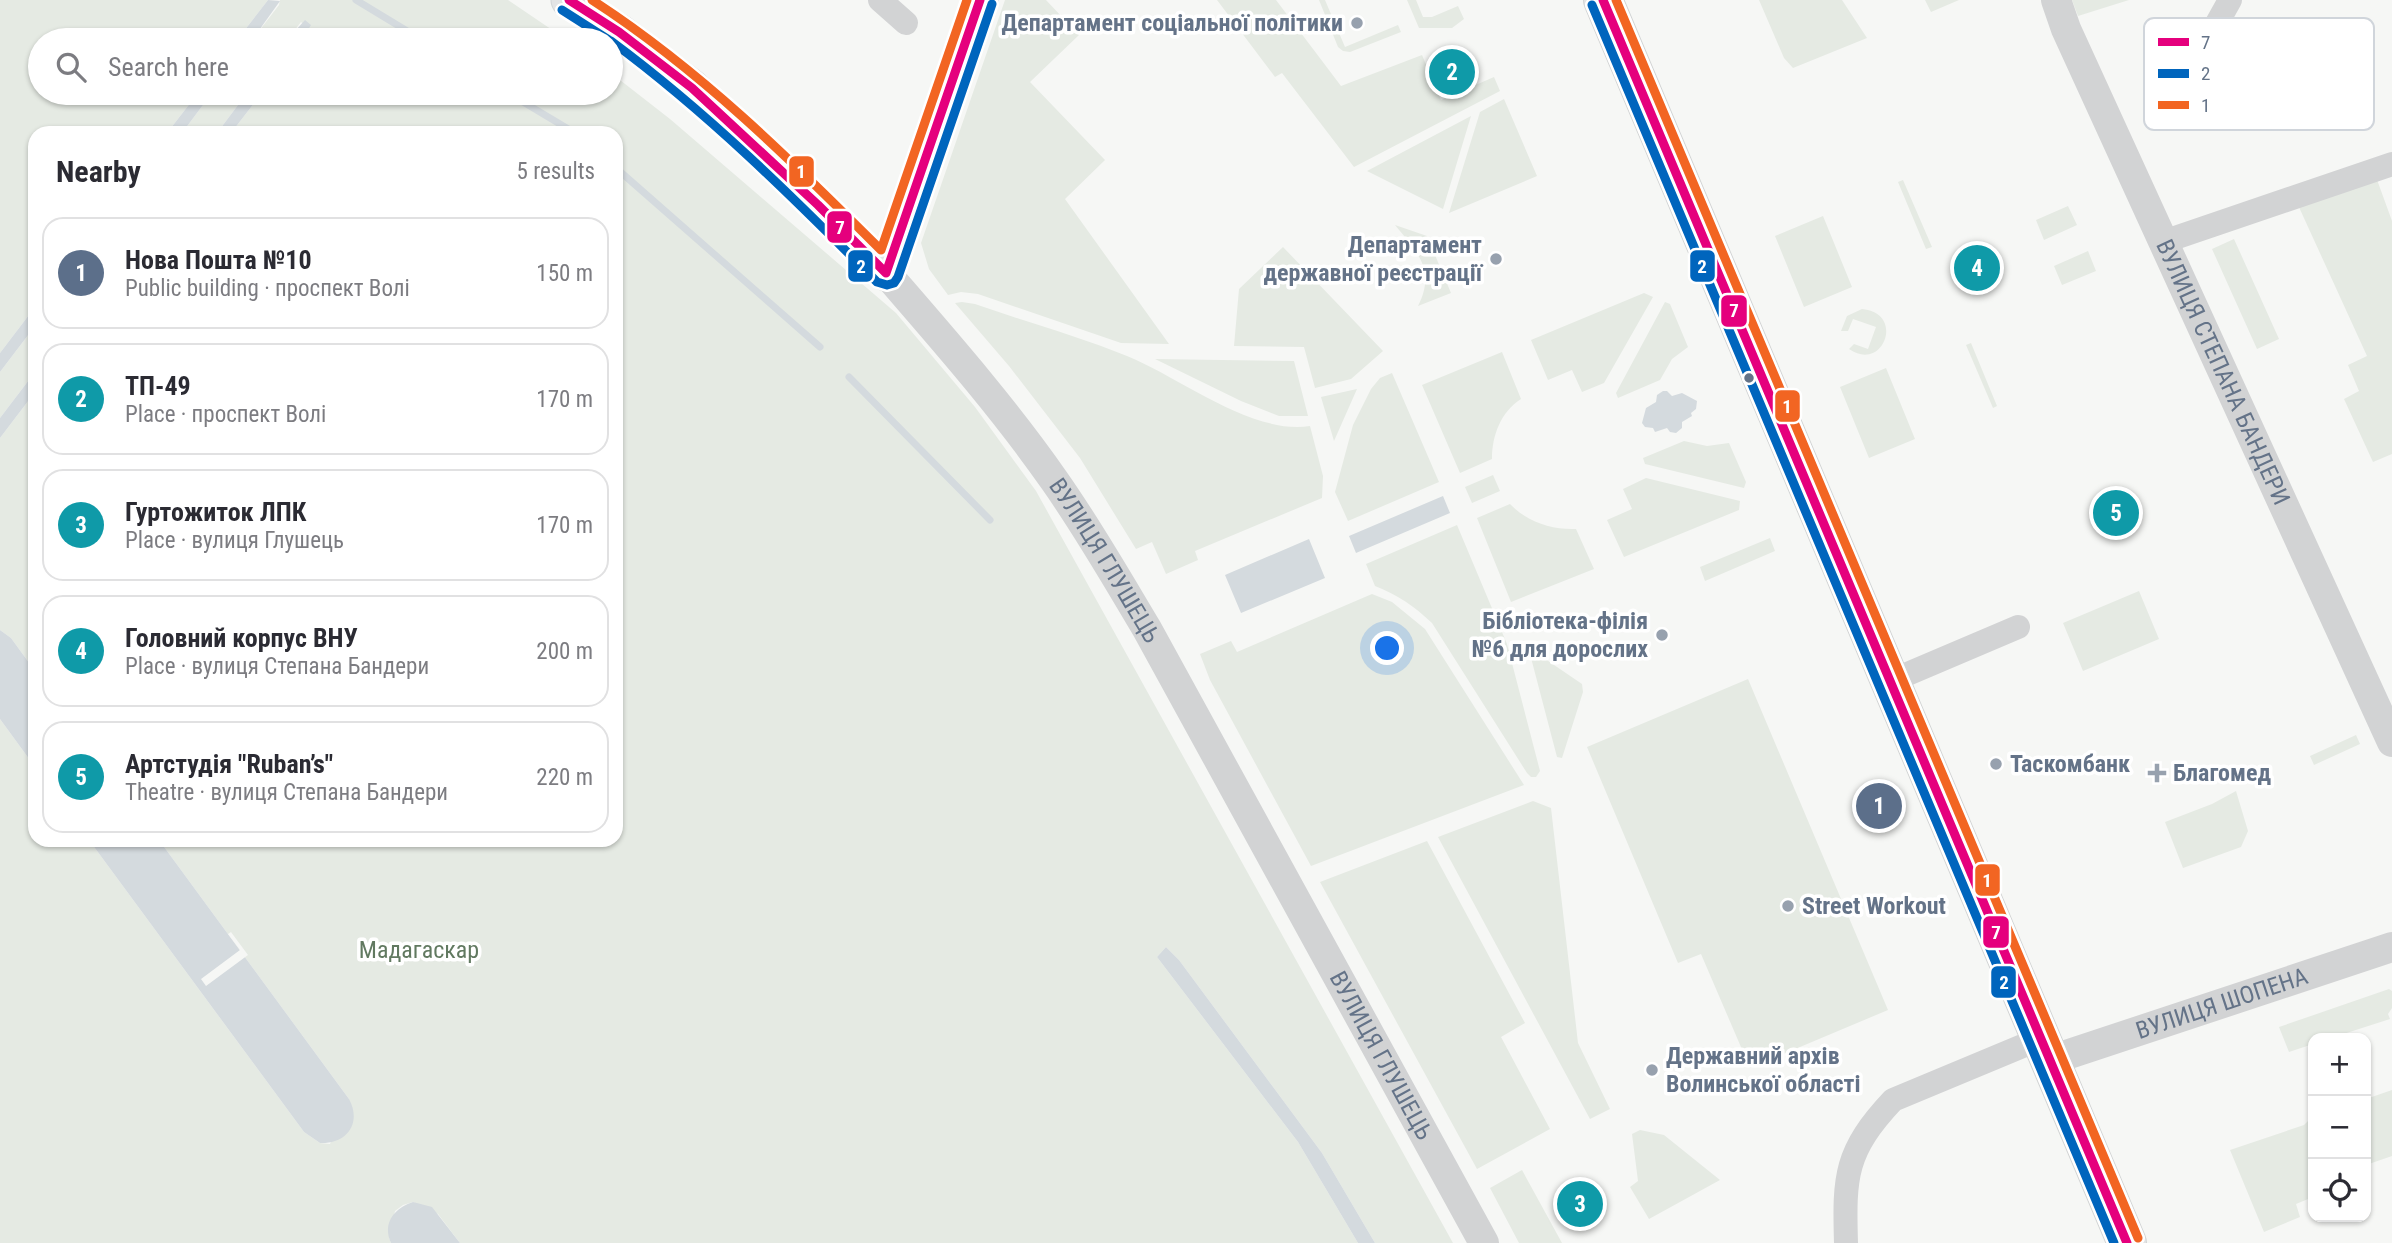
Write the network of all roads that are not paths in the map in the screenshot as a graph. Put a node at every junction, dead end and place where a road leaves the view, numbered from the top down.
1 (569, 0) edge
2 (880, 0) edge
3 (980, 0) edge
4 (1603, 0) edge
5 (2056, 0) edge
6 (2230, 0) edge
7 (2220, 18) edge
8 (906, 23) dead end
9 (613, 28) edge
10 (623, 35) edge
11 (2392, 164) edge
12 (2163, 242) junction
13 (886, 273) junction
14 (2018, 627) dead end
15 (1891, 681) junction
16 (2392, 742) edge
17 (2392, 947) edge
18 (2046, 1049) junction
19 (1484, 1243) edge
20 (1846, 1243) edge
21 (2127, 1243) edge

1 - 9 main road, ВУЛИЦЯ ГЛУШЕЦЬ
2 - 8 street
3 - 13 main road
4 - 15 main road
5 - 12 street, ВУЛИЦЯ СТЕПАНА БАНДЕРИ
6 - 7 street
10 - 13 main road, ВУЛИЦЯ ГЛУШЕЦЬ
11 - 12 street
12 - 16 street, ВУЛИЦЯ СТЕПАНА БАНДЕРИ
13 - 19 street, ВУЛИЦЯ ГЛУШЕЦЬ
14 - 15 street
15 - 18 main road
17 - 18 street, ВУЛИЦЯ ШОПЕНА
18 - 20 street
18 - 21 main road

